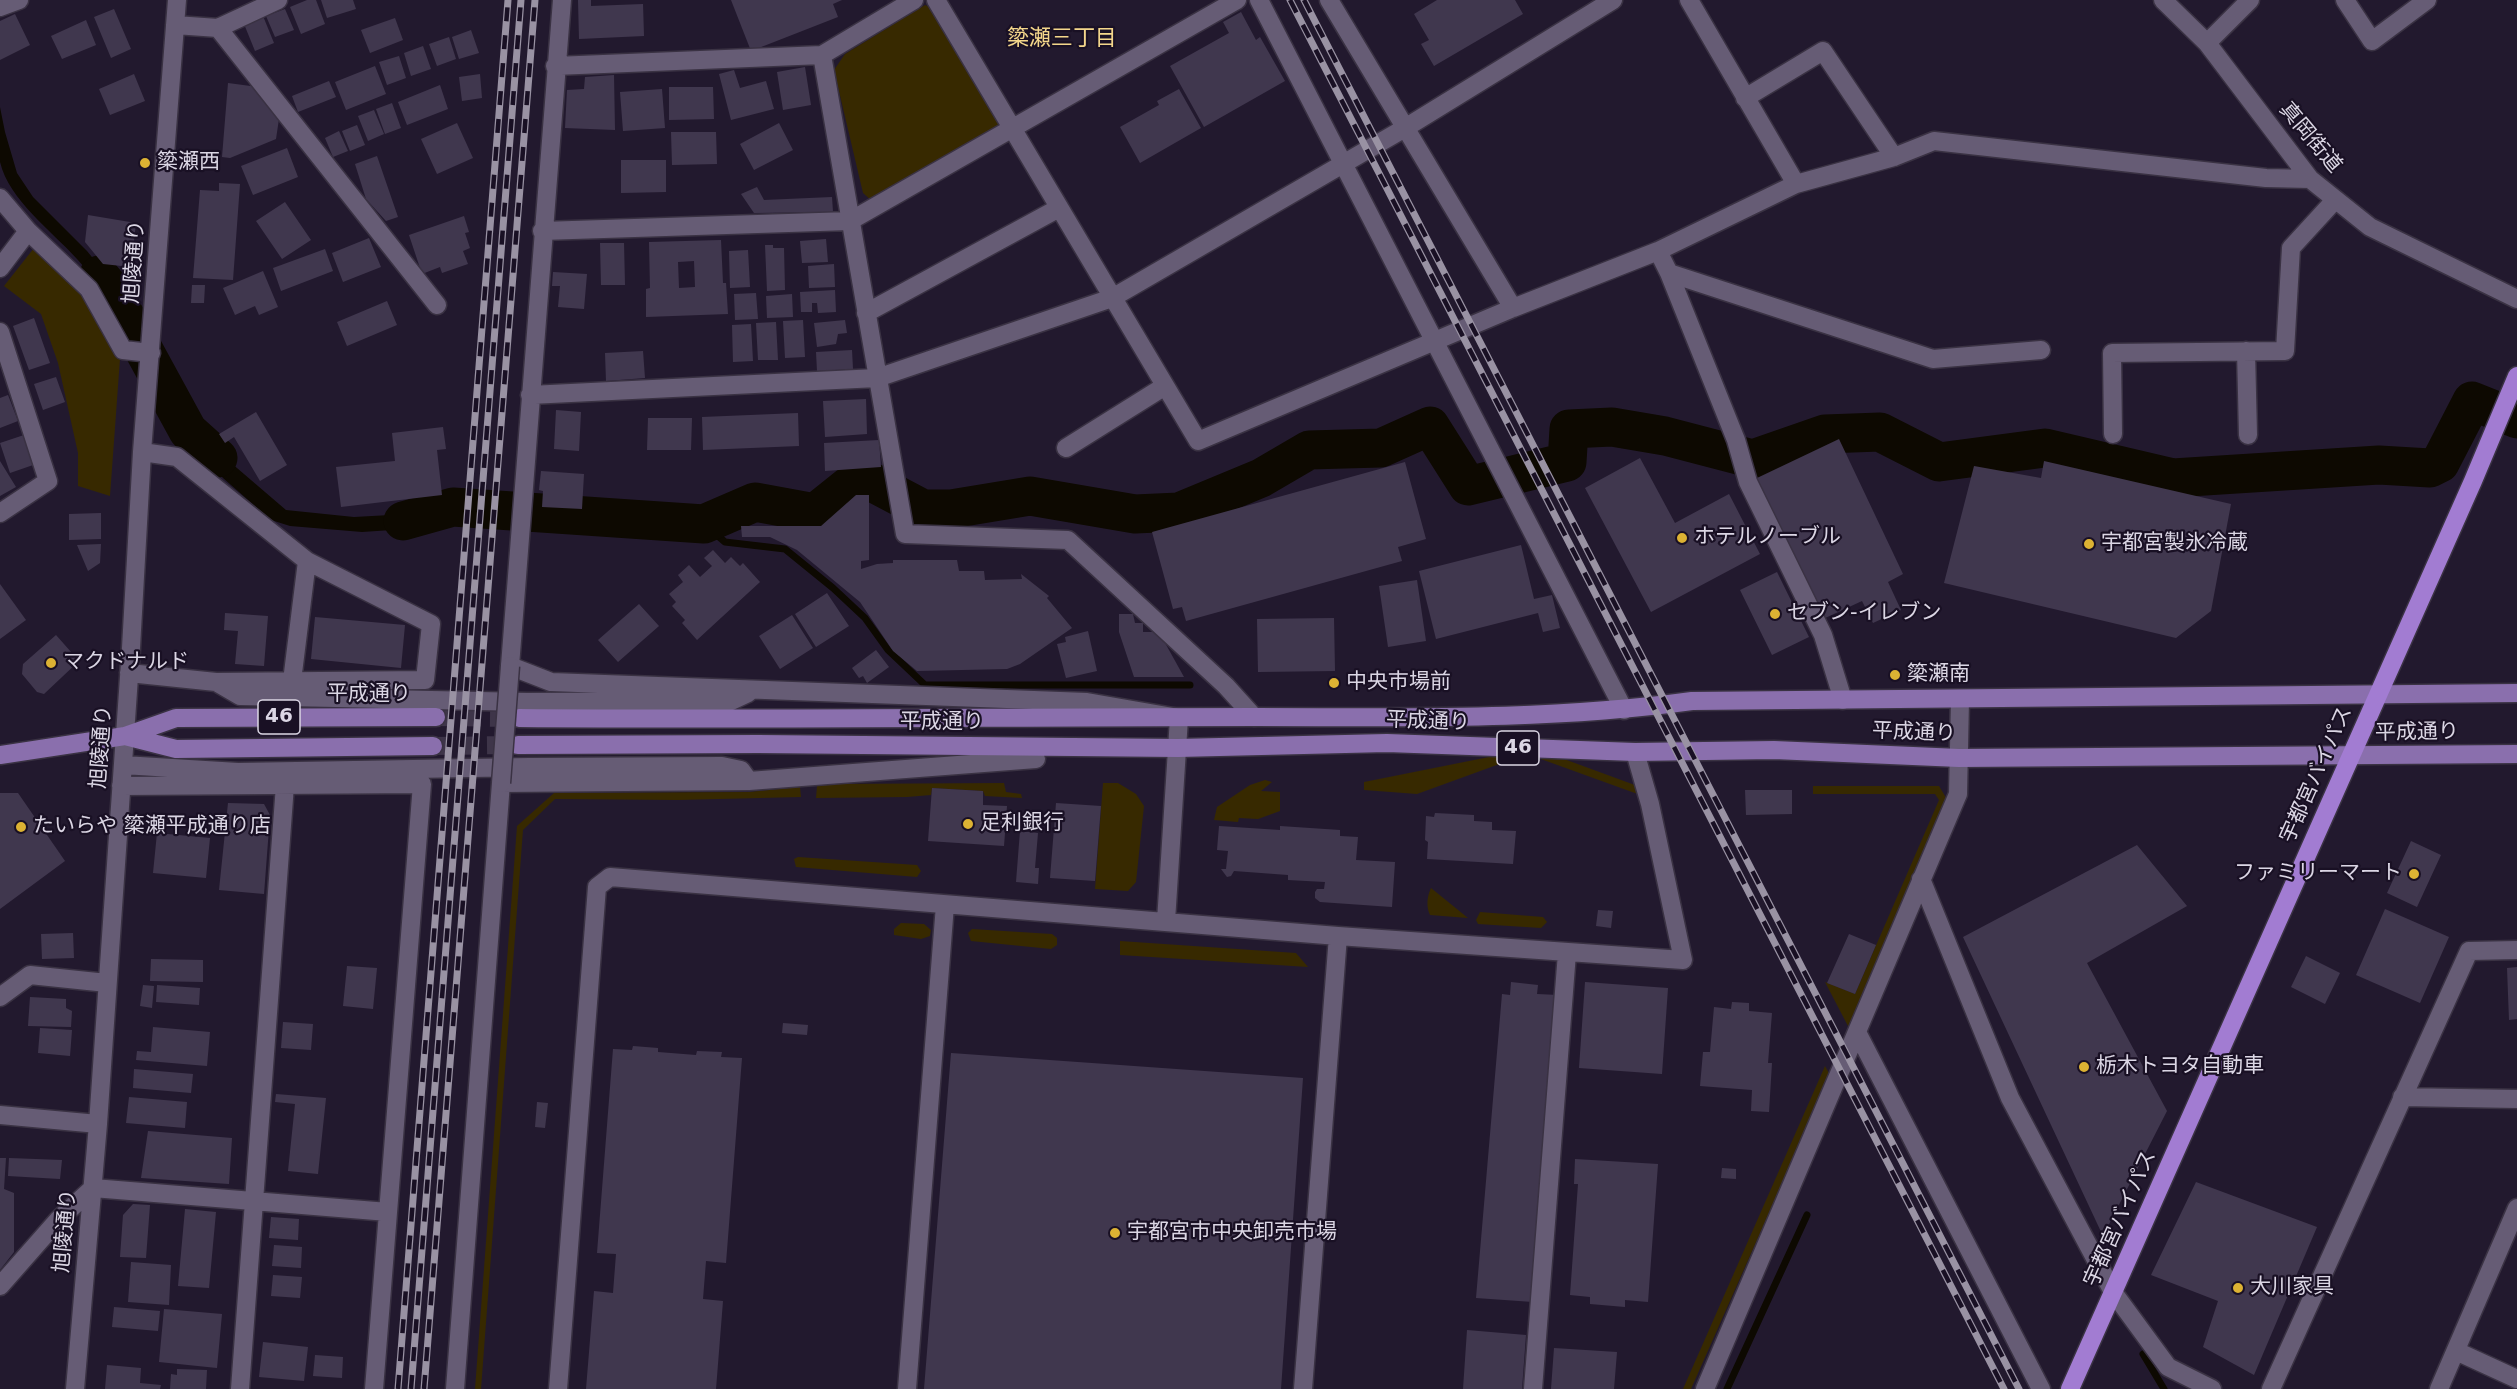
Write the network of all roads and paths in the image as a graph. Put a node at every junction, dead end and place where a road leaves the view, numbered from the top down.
1 (19, 0) edge
2 (177, 0) edge
3 (278, 0) edge
4 (562, 0) edge
5 (914, 0) edge
6 (936, 0) edge
7 (1237, 0) edge
8 (1259, 0) edge
9 (1329, 0) edge
10 (1613, 0) edge
11 (1689, 0) edge
12 (2163, 0) edge
13 (2250, 0) edge
14 (2345, 0) edge
15 (2427, 0) edge
16 (0, 7) edge
17 (175, 25) junction
18 (218, 28) junction
19 (2207, 43) junction
20 (822, 55) junction
21 (555, 66) junction
22 (1745, 98) junction
23 (1405, 128) junction
24 (1012, 129) junction
25 (1894, 157) junction
26 (1343, 164) junction
27 (2310, 179) junction
28 (1796, 184) junction
29 (0, 198) edge
30 (2335, 200) junction
31 (1059, 208) junction
32 (850, 221) junction
33 (28, 231) junction
34 (542, 231) junction
35 (1658, 251) junction
36 (0, 268) edge
37 (1669, 273) junction
38 (1112, 298) junction
39 (2517, 299) edge
40 (437, 305) dead end
41 (1513, 308) junction
42 (866, 312) junction
43 (0, 332) edge
44 (1435, 341) junction
45 (2041, 350) dead end
46 (2246, 351) junction
47 (151, 353) junction
48 (2517, 376) edge
49 (878, 378) junction
50 (1165, 386) junction
51 (530, 395) junction
52 (2113, 434) dead end
53 (2248, 435) dead end
54 (1066, 448) dead end
55 (142, 452) junction
56 (0, 513) edge
57 (307, 561) junction
58 (510, 666) junction
59 (129, 674) junction
60 (292, 681) junction
61 (216, 682) junction
62 (755, 690) junction
63 (2378, 693) junction
64 (2517, 693) edge
65 (1844, 700) junction
66 (1960, 700) junction
67 (1624, 710) junction
68 (436, 717) tunnel mouth
69 (1254, 717) junction
70 (519, 718) tunnel mouth
71 (1179, 718) junction
72 (125, 736) junction
73 (758, 744) junction
74 (518, 745) tunnel mouth
75 (433, 746) tunnel mouth
76 (1178, 748) junction
77 (1635, 752) junction
78 (2517, 754) edge
79 (0, 755) edge
80 (2350, 756) junction
81 (1959, 758) junction
82 (123, 765) junction
83 (749, 781) junction
84 (501, 783) junction
85 (285, 785) junction
86 (121, 786) junction
87 (1922, 879) junction
88 (945, 905) junction
89 (1166, 921) junction
90 (1338, 936) junction
91 (2517, 950) edge
92 (1567, 953) junction
93 (107, 983) junction
94 (0, 997) edge
95 (1857, 1032) junction
96 (2402, 1097) junction
97 (2517, 1099) edge
98 (0, 1115) edge
99 (98, 1124) junction
100 (93, 1188) junction
101 (254, 1202) junction
102 (2517, 1208) edge
103 (388, 1212) junction
104 (2511, 1236) edge
105 (0, 1286) edge
106 (2113, 1292) junction
107 (2456, 1351) junction
108 (2517, 1379) edge
109 (75, 1389) edge
110 (240, 1389) edge
111 (374, 1389) edge
112 (455, 1389) edge
113 (558, 1389) edge
114 (907, 1389) edge
115 (1303, 1389) edge
116 (1533, 1389) edge
117 (1705, 1389) edge
118 (2041, 1389) edge
119 (2070, 1389) edge
120 (2212, 1389) edge
121 (2271, 1389) edge
122 (2439, 1389) edge

1 - 16 street
2 - 17 street, 旭陵通り
3 - 18 street
4 - 21 street
5 - 20 street
6 - 24 street
7 - 24 street
8 - 26 street
9 - 23 street
10 - 23 street
11 - 22 street
12 - 19 street, 真岡街道
13 - 19 street
14 - 15 street
17 - 18 street
17 - 47 street, 旭陵通り
18 - 40 street
19 - 27 street, 真岡街道
20 - 21 street
20 - 32 street
21 - 34 street
22 - 25 street
22 - 28 street
23 - 26 street
23 - 41 street
24 - 31 street
24 - 32 street
25 - 27 street
25 - 28 street
26 - 38 street
26 - 44 street
27 - 30 street, 真岡街道
28 - 35 street
29 - 33 street
30 - 39 street, 真岡街道
30 - 46 street
31 - 38 street
31 - 42 street
32 - 34 street
32 - 42 street
33 - 36 street
33 - 47 street
34 - 51 street
35 - 37 street
35 - 41 street
37 - 45 street
37 - 65 street
38 - 49 street
38 - 50 street
41 - 44 street
42 - 49 street
43 - 56 street
44 - 50 street
44 - 67 street
46 - 52 street
46 - 53 street
47 - 55 street, 旭陵通り
48 - 63 highway, 宇都宮バイパス
49 - 51 street
49 - 69 street
50 - 54 street
51 - 58 street
55 - 57 street
55 - 59 street, 旭陵通り
57 - 60 street
57 - 60 street
58 - 62 street
58 - 84 street, bridge
59 - 61 street
59 - 72 street, 旭陵通り
60 - 61 street
61 - 62 street
62 - 71 street
63 - 64 main road, 平成通り / 46
63 - 66 main road, 平成通り / 46
63 - 80 highway, 宇都宮バイパス
65 - 66 main road, 平成通り / 46
65 - 67 main road, 平成通り / 46
66 - 81 street
67 - 69 main road, 平成通り / 46
68 - 72 main road, 平成通り / 46
69 - 71 main road, 平成通り / 46
70 - 71 main road, 平成通り / 46
71 - 76 street
72 - 75 main road, 平成通り / 46
72 - 79 main road, 平成通り / 46
72 - 82 street, 旭陵通り
73 - 74 main road, 平成通り / 46
73 - 76 main road, 平成通り / 46
73 - 83 street
76 - 77 main road, 平成通り / 46
76 - 89 street
77 - 81 main road, 平成通り / 46
77 - 92 street
78 - 80 main road, 平成通り / 46
80 - 81 main road, 平成通り / 46
80 - 106 highway, 宇都宮バイパス
81 - 87 street
82 - 83 street
82 - 86 street, 旭陵通り
83 - 84 street
84 - 112 street
85 - 86 street
85 - 101 street
85 - 103 street
86 - 93 street, 旭陵通り
87 - 95 street
87 - 106 street
88 - 89 street
88 - 113 street
88 - 114 street
89 - 90 street
90 - 92 street
90 - 115 street
91 - 96 street
92 - 116 street
93 - 94 street
93 - 99 street, 旭陵通り
95 - 117 street
95 - 118 street
96 - 97 street
96 - 121 street
98 - 99 street
99 - 100 street, 旭陵通り
100 - 101 street
100 - 105 street
100 - 109 street, 旭陵通り
101 - 103 street
101 - 110 street
102 - 104 street
103 - 111 street
104 - 107 street
106 - 119 highway, 宇都宮バイパス
106 - 120 street
107 - 108 street
107 - 122 street

